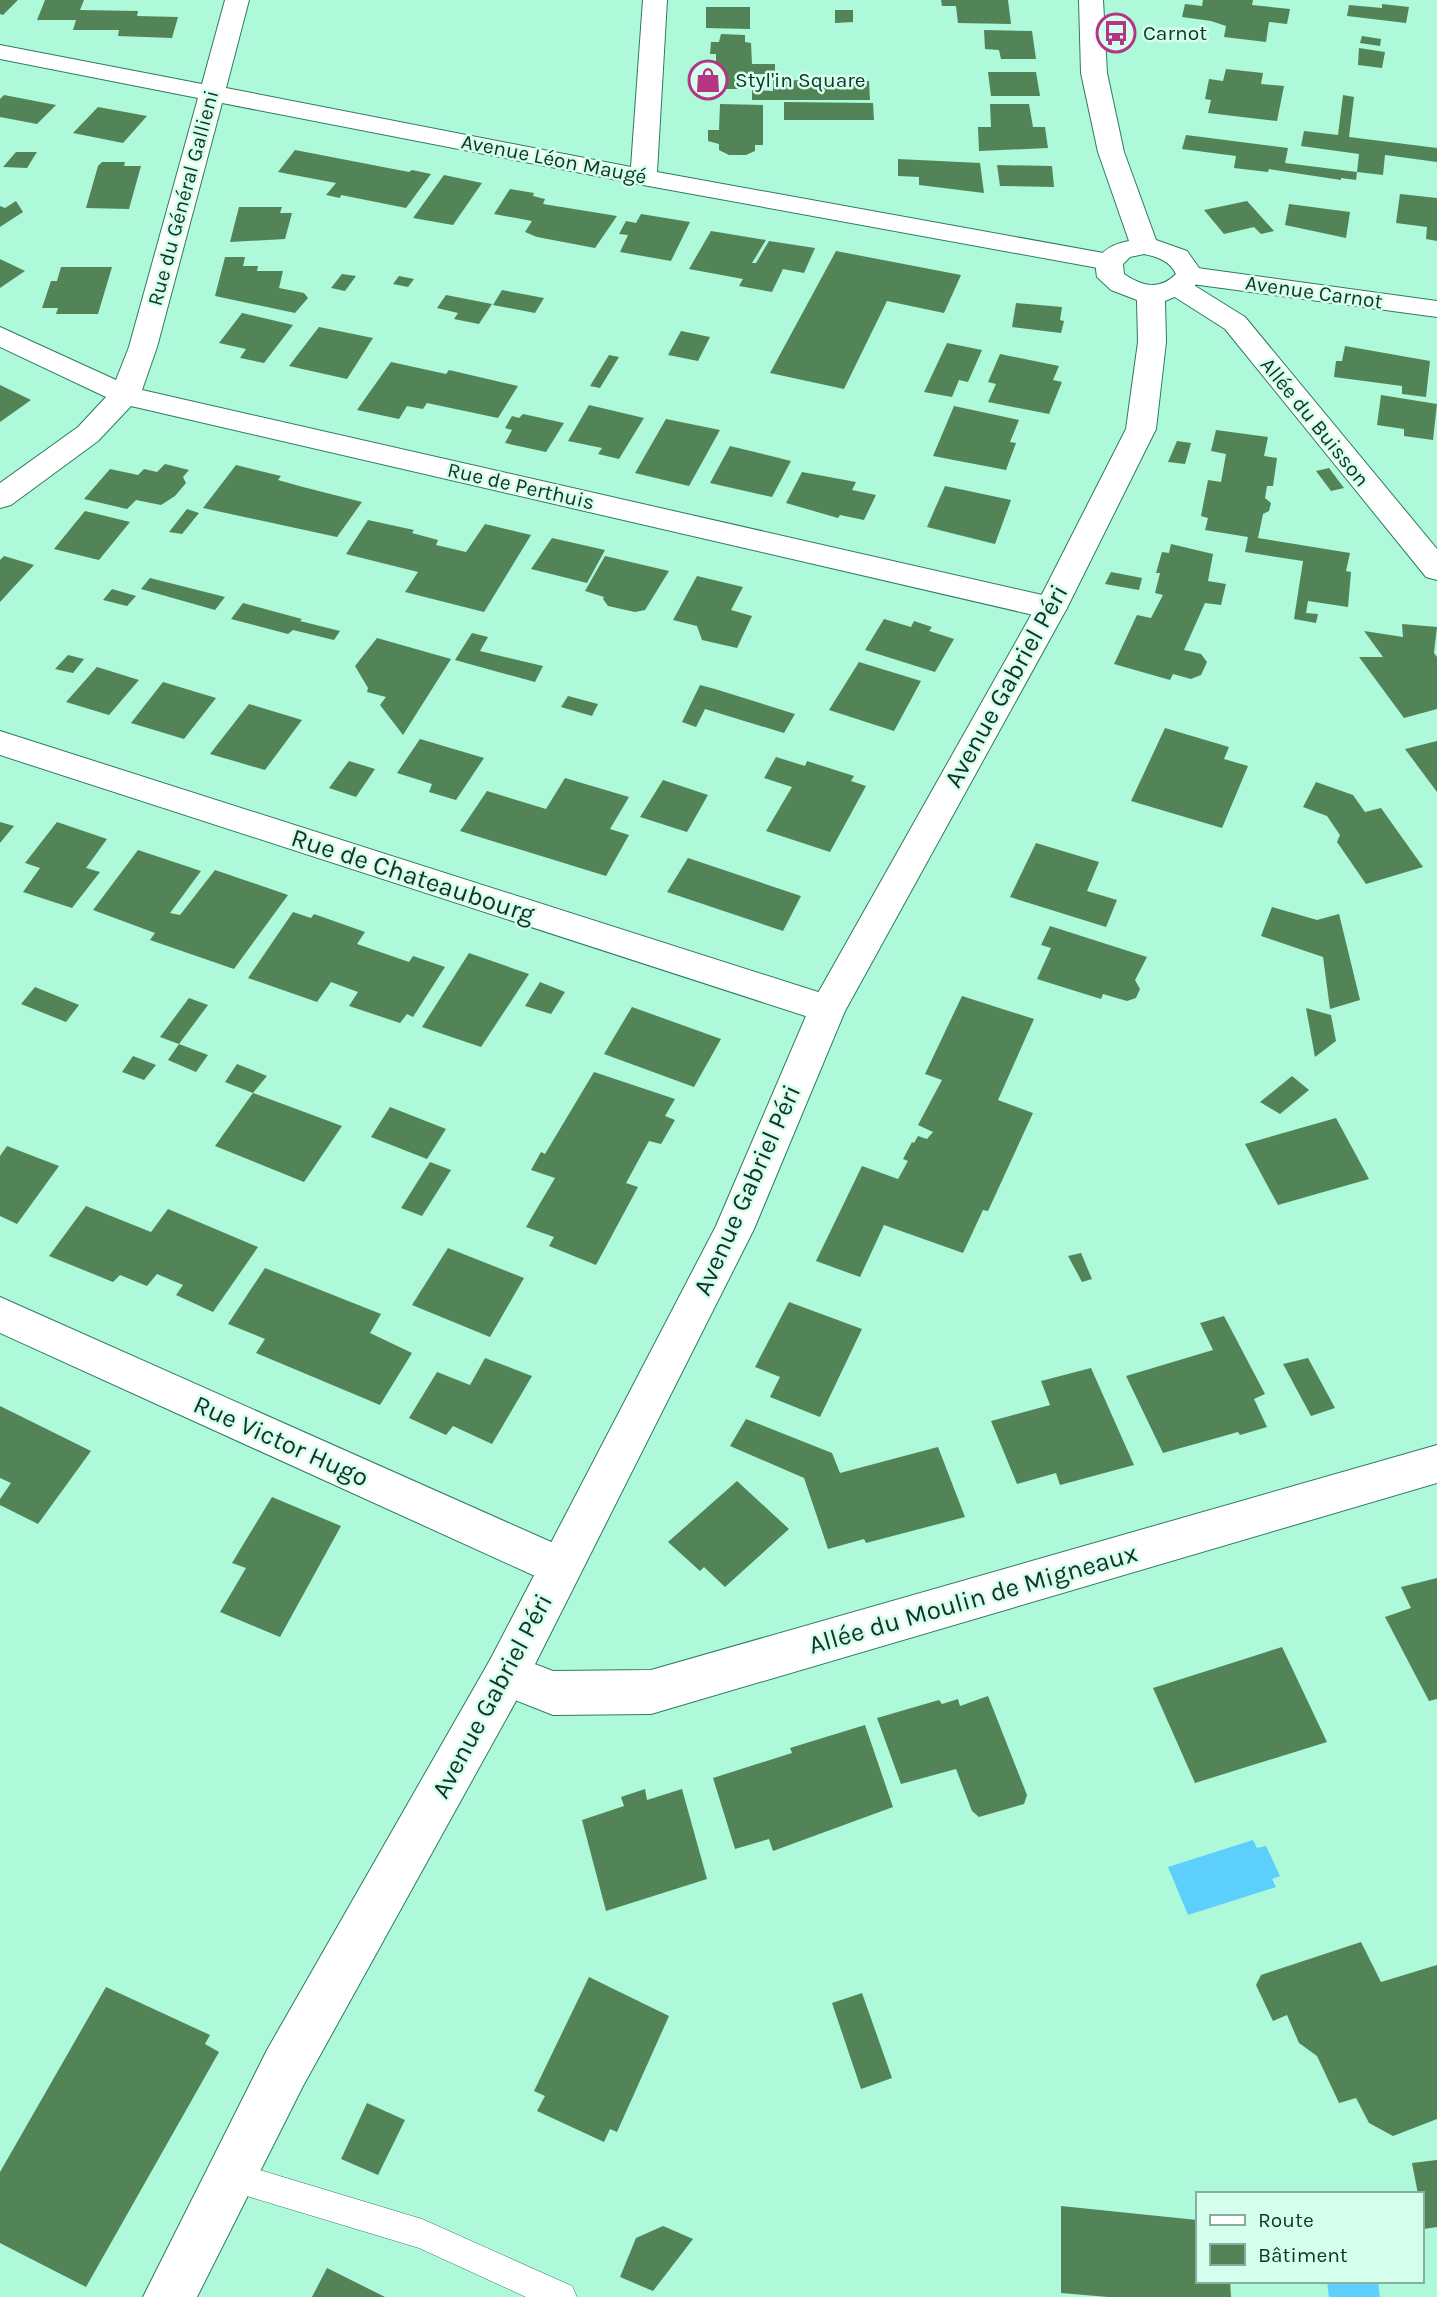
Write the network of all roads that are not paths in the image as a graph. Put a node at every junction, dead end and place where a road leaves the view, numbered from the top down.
1 (237, 0) edge
2 (655, 0) edge
3 (1091, 0) edge
4 (0, 52) edge
5 (211, 93) junction
6 (643, 177) junction
7 (1144, 246) junction
8 (1109, 262) junction
9 (1174, 286) junction
10 (1437, 309) edge
11 (0, 336) edge
12 (125, 395) junction
13 (0, 498) edge
14 (1437, 570) edge
15 (1051, 608) junction
16 (0, 743) edge
17 (827, 1009) junction
18 (0, 1314) edge
19 (1437, 1464) edge
20 (561, 1567) junction
21 (506, 1675) junction
22 (230, 2176) junction
23 (169, 2297) edge
24 (561, 2297) edge

1 - 5 street, Rue du Général Gallieni
2 - 6 street
3 - 7 street
4 - 5 street, Avenue Léon Maugé
5 - 6 street, Avenue Léon Maugé
5 - 12 street, Rue du Général Gallieni
6 - 8 street, Avenue Léon Maugé
7 - 8 street
7 - 9 street
8 - 9 street
9 - 10 street, Avenue Carnot
9 - 14 street, Allée du Buisson
9 - 15 street, Avenue Gabriel Péri
11 - 12 street, Rue de Perthuis
12 - 13 street
12 - 15 street, Rue de Perthuis
15 - 17 street, Avenue Gabriel Péri
16 - 17 street, Rue de Chateaubourg
17 - 20 street, Avenue Gabriel Péri
18 - 20 street, Rue Victor Hugo
19 - 21 street, Allée du Moulin de Migneaux
20 - 21 street, Avenue Gabriel Péri
21 - 22 street, Avenue Gabriel Péri
22 - 23 street, Avenue Gabriel Péri
22 - 24 lane

